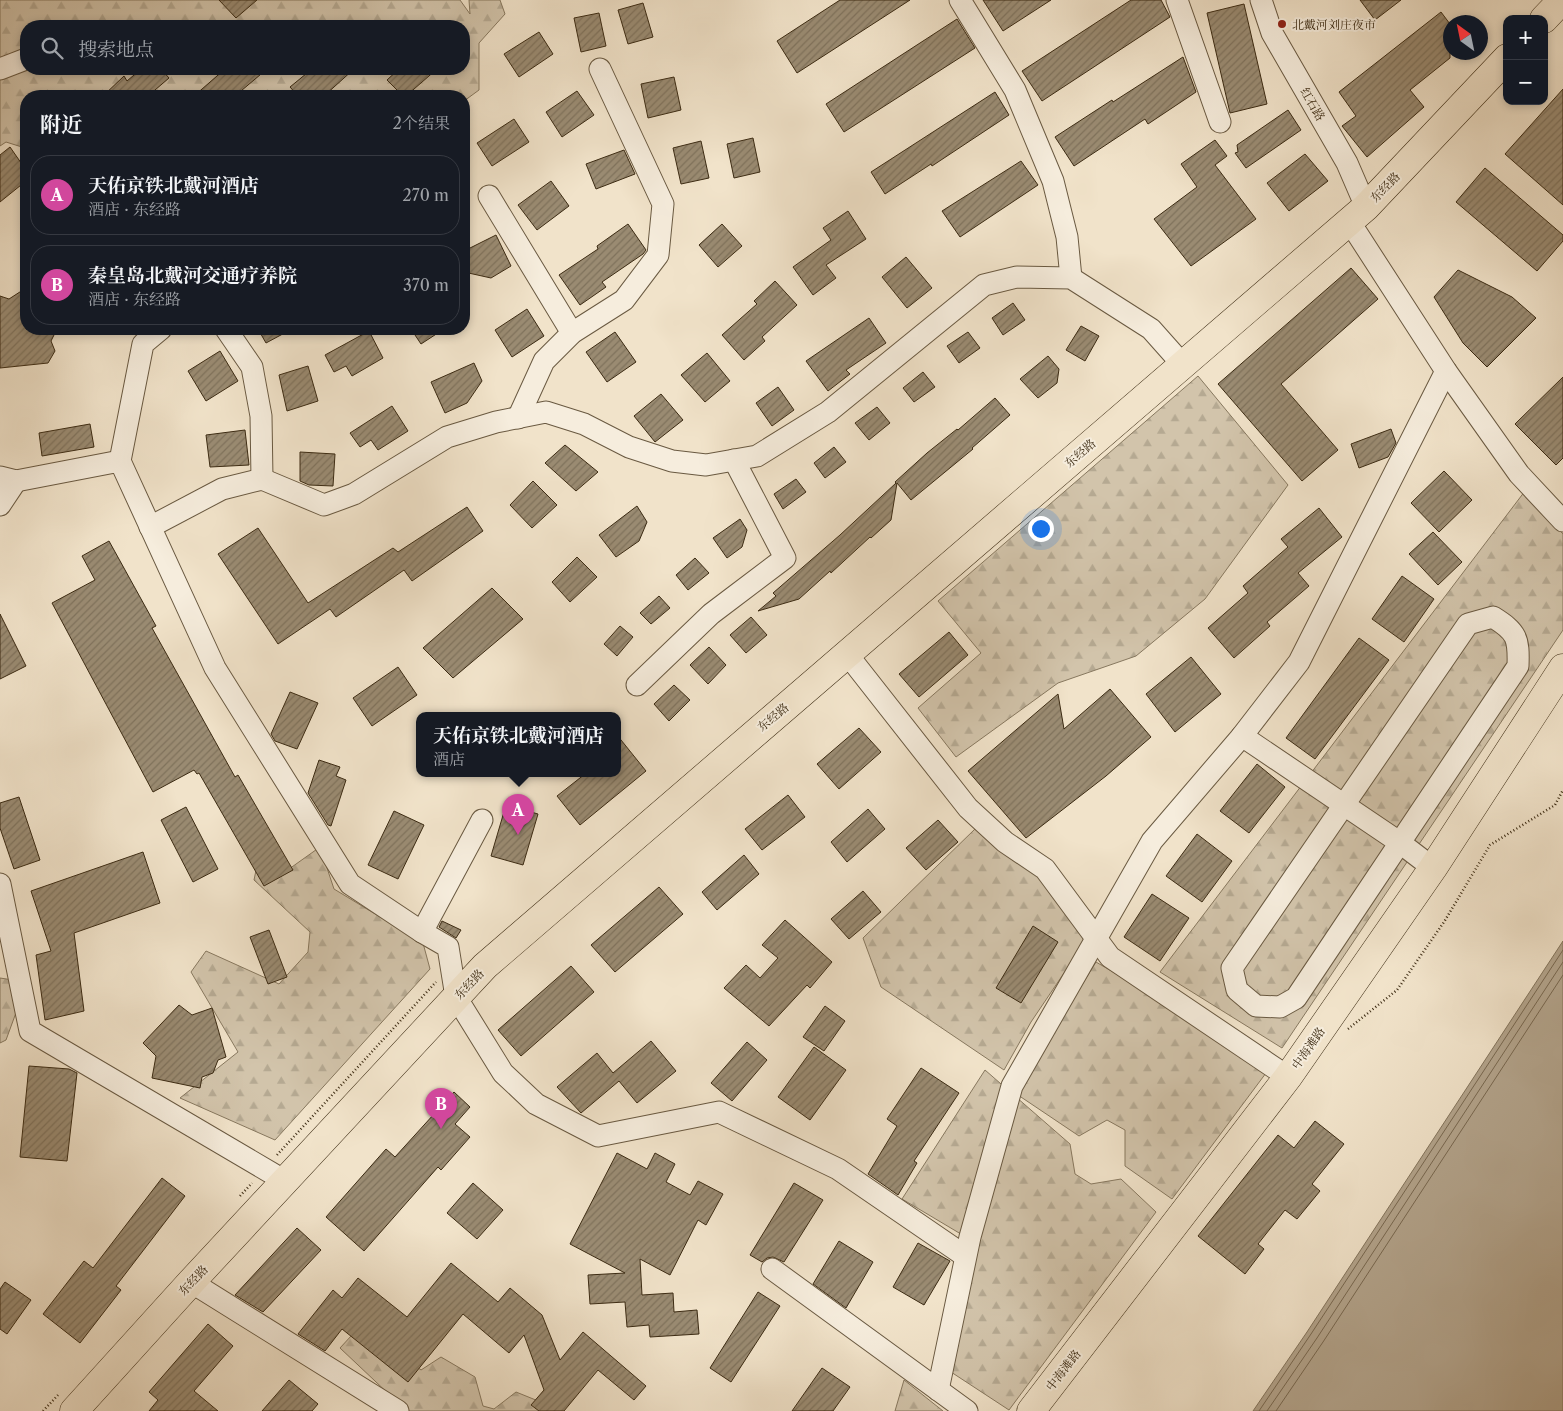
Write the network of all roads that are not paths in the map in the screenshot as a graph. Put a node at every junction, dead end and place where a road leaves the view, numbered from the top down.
1 (960, 0) edge
2 (1177, 0) edge
3 (1261, 0) edge
4 (1562, 0) edge
5 (1548, 15) edge
6 (1505, 60) edge
7 (20, 61) edge
8 (0, 69) edge
9 (600, 70) dead end
10 (1220, 122) dead end
11 (489, 196) dead end
12 (1357, 214) junction
13 (1071, 278) junction
14 (572, 333) junction
15 (154, 335) edge
16 (230, 335) edge
17 (1183, 365) junction
18 (1446, 371) junction
19 (518, 418) junction
20 (734, 460) junction
21 (120, 461) junction
22 (8, 479) edge
23 (262, 479) junction
24 (0, 505) edge
25 (1563, 521) edge
26 (150, 527) junction
27 (847, 654) junction
28 (1563, 668) edge
29 (637, 685) dead end
30 (1242, 736) junction
31 (1343, 806) junction
32 (482, 820) dead end
33 (1399, 842) junction
34 (1433, 868) junction
35 (0, 884) edge
36 (422, 932) junction
37 (1096, 938) junction
38 (456, 997) junction
39 (1288, 1077) junction
40 (285, 1181) junction
41 (965, 1256) junction
42 (772, 1269) dead end
43 (191, 1282) junction
44 (938, 1390) junction
45 (74, 1411) edge
46 (398, 1411) edge
47 (967, 1411) edge
48 (1031, 1411) edge

1 - 13 street
2 - 10 street
3 - 12 street, 红石路
4 - 5 main road
6 - 12 main road, 东经路
7 - 8 street
9 - 14 street
11 - 14 street
12 - 17 main road, 东经路
12 - 18 street, 红石路
13 - 17 street
13 - 20 street
14 - 19 street
15 - 21 street
16 - 23 street
17 - 27 main road, 东经路
18 - 25 street, 红石路
18 - 30 street
19 - 20 street
19 - 23 street
20 - 29 street
21 - 22 street
21 - 26 street
22 - 24 street
23 - 26 street
26 - 36 street
27 - 37 street
27 - 38 main road, 东经路
28 - 34 main road, 中海滩路
30 - 31 street
30 - 37 street
31 - 33 street
31 - 33 street
31 - 33 street
32 - 36 street
33 - 34 street
34 - 39 main road, 中海滩路
35 - 40 street
36 - 38 street
37 - 39 street
37 - 41 street
38 - 40 main road, 东经路
38 - 41 street
39 - 48 main road, 中海滩路
40 - 43 main road, 东经路
41 - 44 street
42 - 44 street
43 - 45 main road, 东经路
43 - 46 street
44 - 47 street

